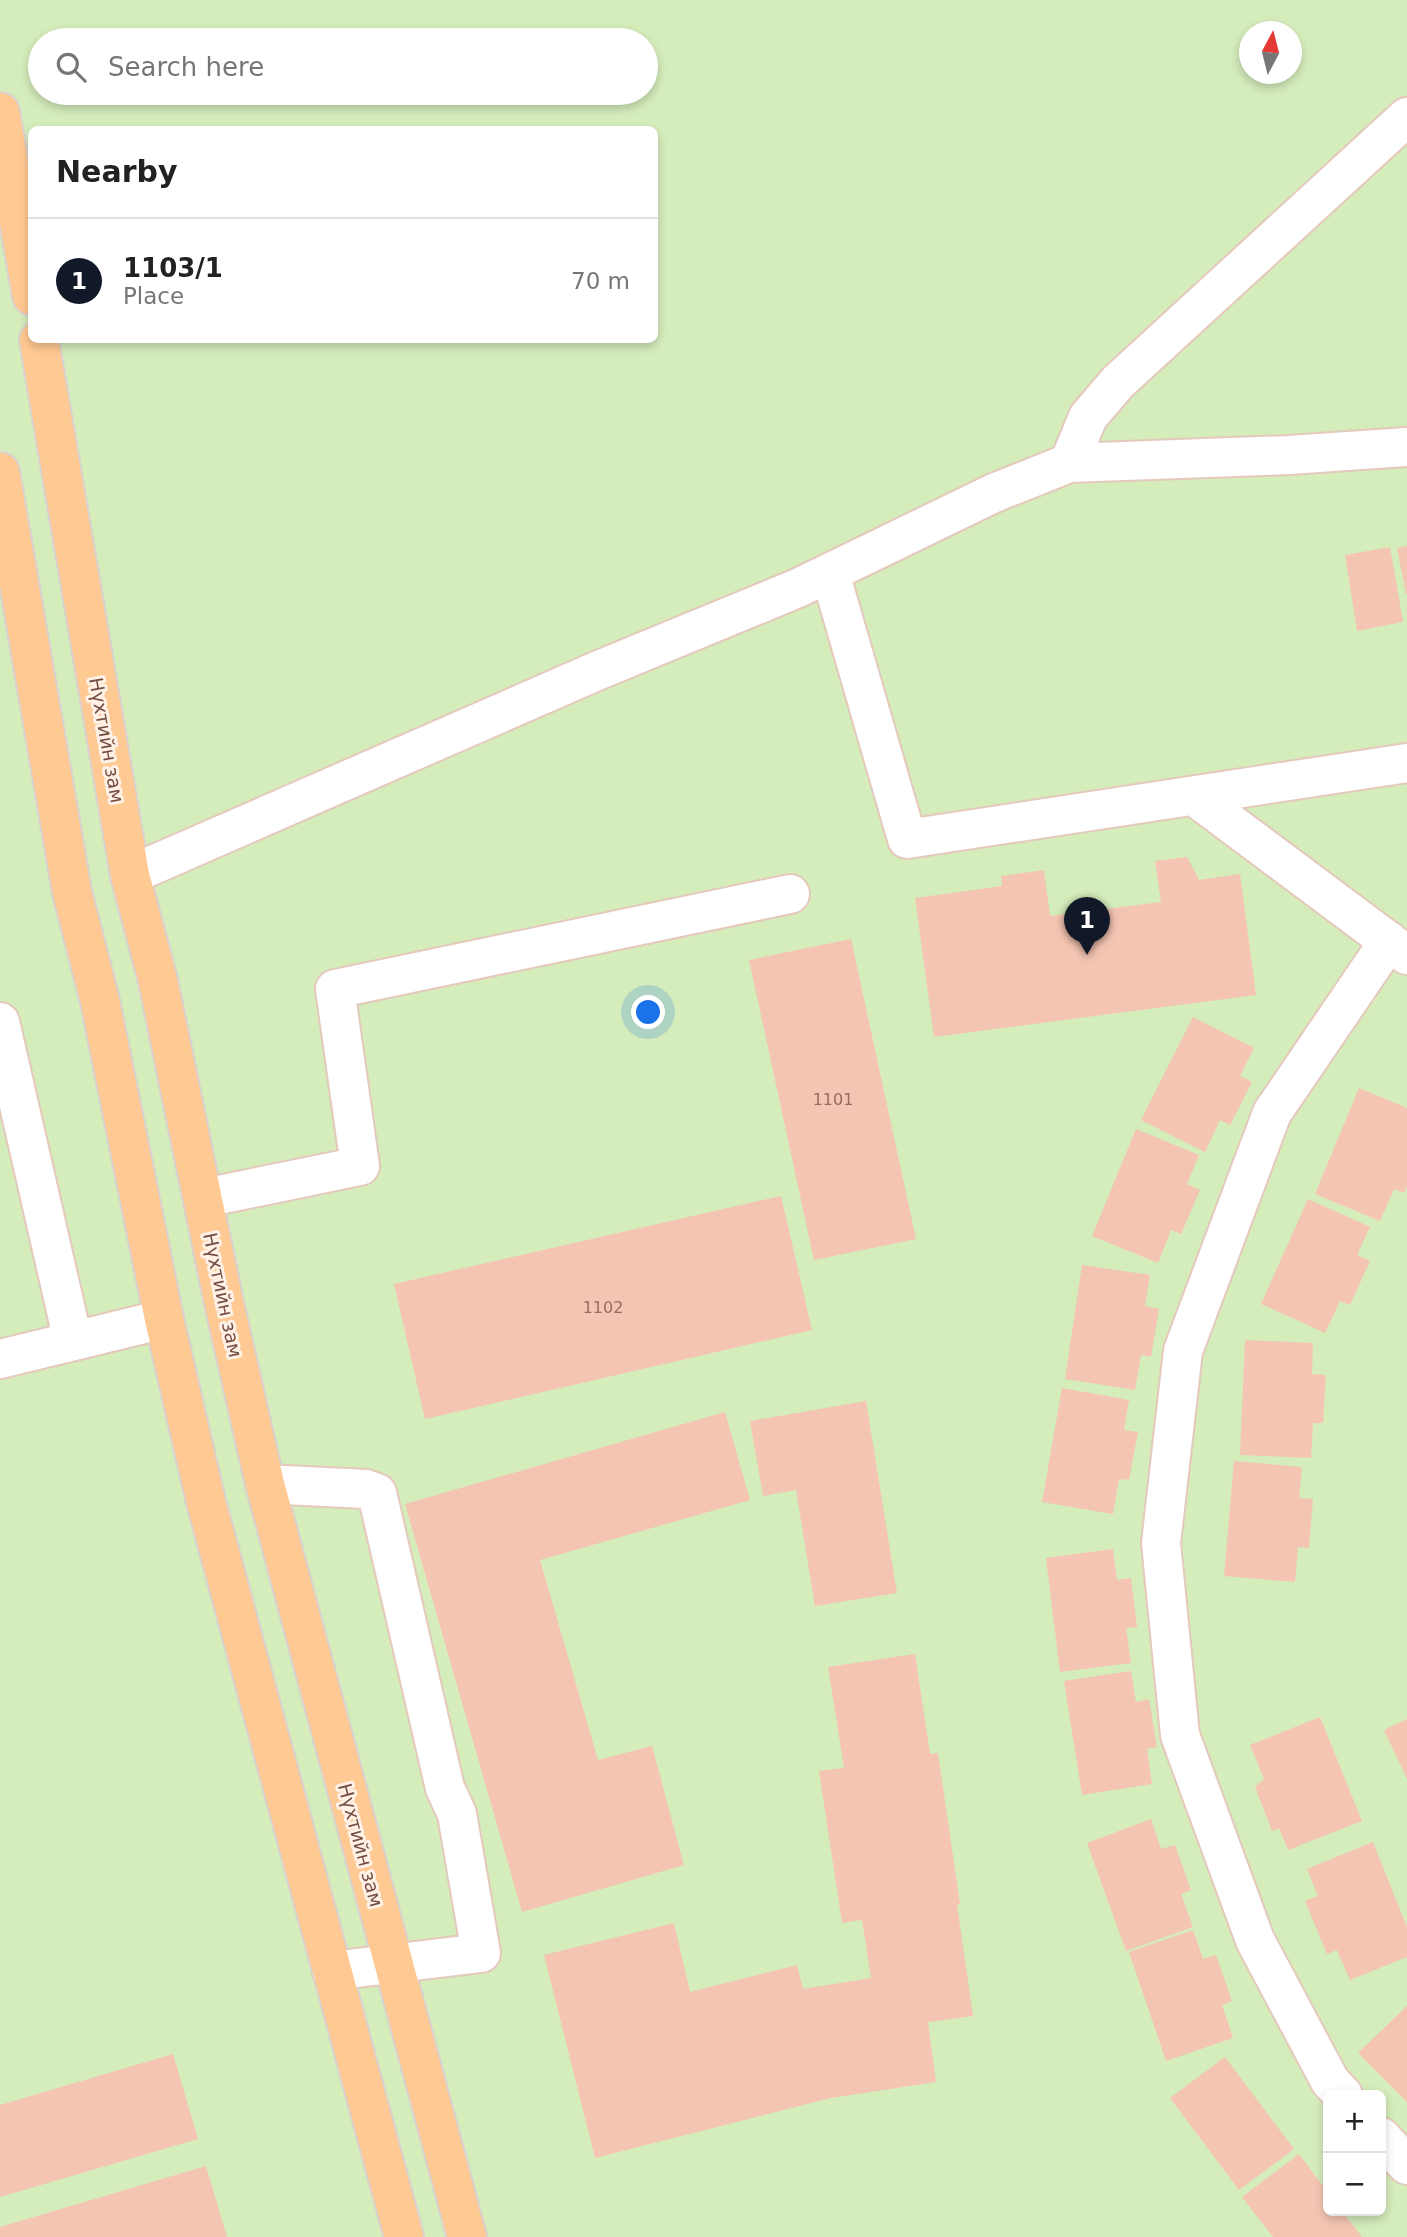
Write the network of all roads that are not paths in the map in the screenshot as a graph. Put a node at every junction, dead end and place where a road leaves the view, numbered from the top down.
1 (0, 111) edge
2 (1407, 117) edge
3 (28, 273) edge
4 (40, 343) edge
5 (1407, 447) edge
6 (1069, 463) junction
7 (0, 471) edge
8 (830, 573) junction
9 (1407, 763) edge
10 (1194, 796) junction
11 (130, 875) junction
12 (790, 894) dead end
13 (1398, 948) edge
14 (0, 1022) edge
15 (204, 1198) junction
16 (164, 1319) junction
17 (73, 1341) junction
18 (0, 1359) edge
19 (265, 1484) junction
20 (394, 1965) junction
21 (332, 1970) junction
22 (1338, 2090) edge
23 (1386, 2142) edge
24 (1407, 2165) edge
25 (404, 2237) edge
26 (467, 2237) edge

1 - 3 main road
2 - 6 street
4 - 11 main road, Нүхтийн зам
5 - 6 street
6 - 8 street
7 - 16 main road
8 - 10 street
8 - 11 street
9 - 10 street
10 - 13 street
11 - 15 main road, Нүхтийн зам
12 - 15 street
13 - 22 street
14 - 17 street
15 - 19 main road, Нүхтийн зам
16 - 17 street
16 - 21 main road
17 - 18 street
19 - 20 main road, Нүхтийн зам
19 - 20 street
20 - 21 street
20 - 26 main road, Нүхтийн зам
21 - 25 main road
23 - 24 street

